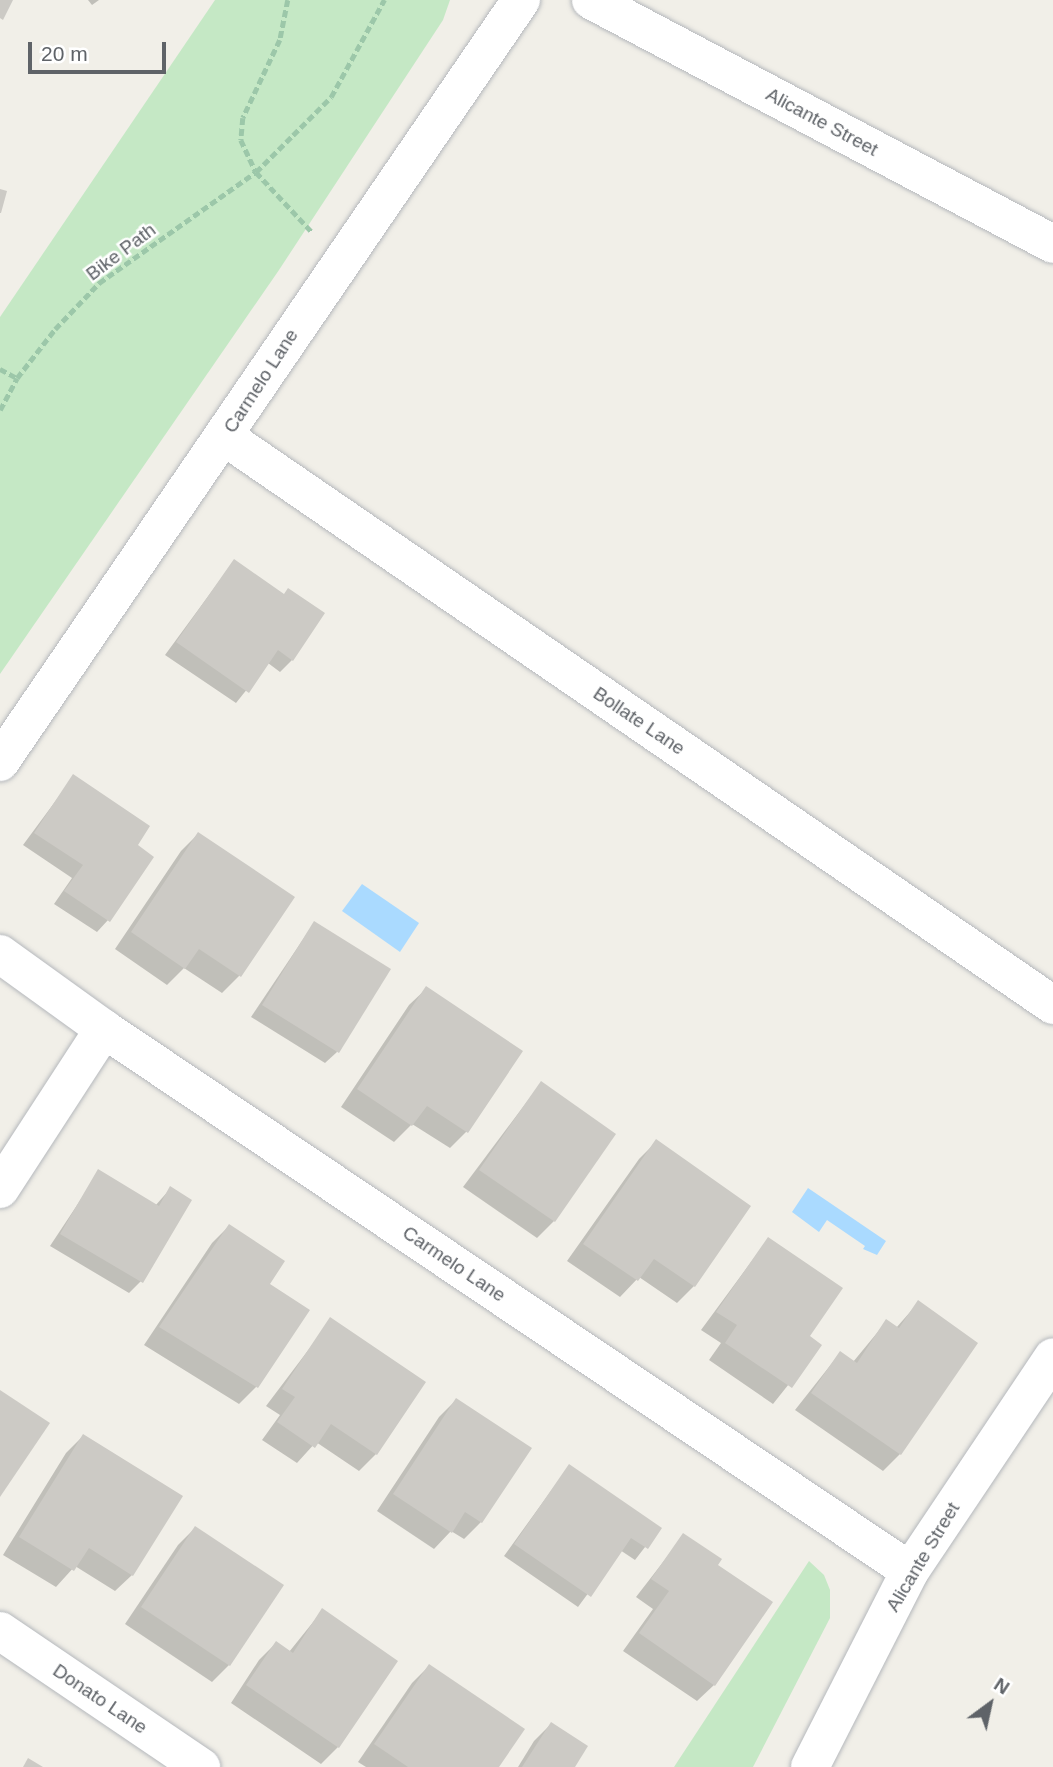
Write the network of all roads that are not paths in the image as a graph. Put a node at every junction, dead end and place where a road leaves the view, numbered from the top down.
1 (521, 0) edge
2 (591, 0) edge
3 (1053, 244) edge
4 (225, 436) junction
5 (0, 762) edge
6 (0, 954) edge
7 (1053, 1005) edge
8 (104, 1029) junction
9 (0, 1189) edge
10 (1053, 1357) edge
11 (910, 1570) junction
12 (0, 1631) edge
13 (201, 1767) edge
14 (810, 1767) edge

1 - 4 street, Carmelo Lane
2 - 3 street, Alicante Street
4 - 5 street, Carmelo Lane
4 - 7 street, Bollate Lane
6 - 8 street, Carmelo Lane
8 - 9 street
8 - 11 street, Carmelo Lane
10 - 11 street, Alicante Street
11 - 14 street, Alicante Street
12 - 13 street, Donato Lane

